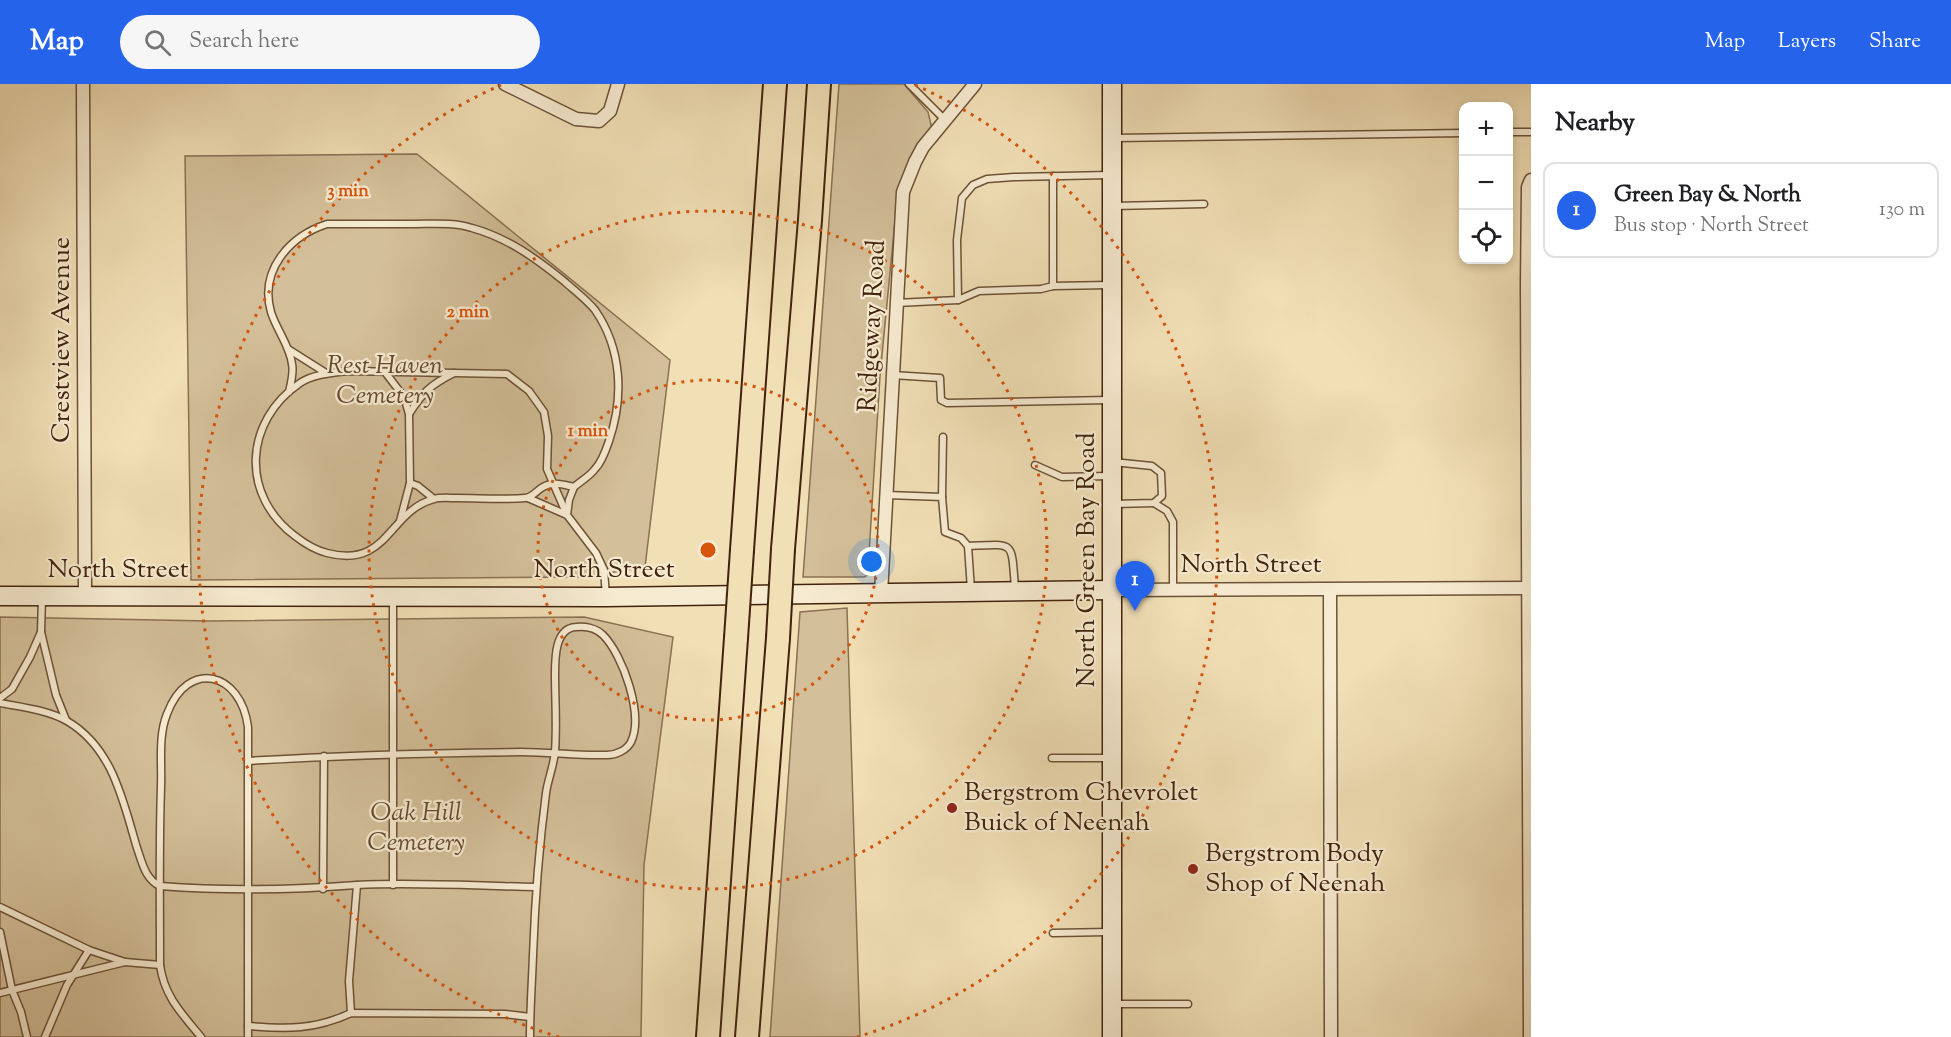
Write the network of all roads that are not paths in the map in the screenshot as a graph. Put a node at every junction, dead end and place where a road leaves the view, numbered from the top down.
1 (83, 84) edge
2 (505, 84) edge
3 (618, 84) edge
4 (775, 84) edge
5 (819, 84) edge
6 (909, 84) edge
7 (975, 84) edge
8 (1112, 84) edge
9 (946, 121) junction
10 (1513, 132) edge
11 (1531, 132) edge
12 (1459, 133) edge
13 (1112, 138) junction
14 (1112, 175) junction
15 (1053, 176) junction
16 (1530, 183) edge
17 (1204, 204) dead end
18 (1112, 206) junction
19 (1112, 285) junction
20 (1053, 286) junction
21 (958, 300) junction
22 (896, 303) junction
23 (287, 349) junction
24 (384, 372) junction
25 (457, 372) junction
26 (326, 373) junction
27 (892, 375) junction
28 (289, 392) junction
29 (1112, 400) junction
30 (409, 414) junction
31 (942, 437) dead end
32 (1035, 465) dead end
33 (1112, 469) junction
34 (410, 483) junction
35 (553, 483) junction
36 (574, 487) junction
37 (886, 495) junction
38 (942, 497) junction
39 (434, 498) junction
40 (528, 498) junction
41 (1154, 503) junction
42 (1112, 504) junction
43 (567, 515) junction
44 (399, 522) junction
45 (968, 546) junction
46 (1530, 588) edge
47 (1112, 590) junction
48 (1173, 590) junction
49 (1330, 590) junction
50 (1015, 592) junction
51 (971, 593) junction
52 (881, 594) junction
53 (42, 595) junction
54 (393, 595) junction
55 (0, 596) edge
56 (85, 596) junction
57 (606, 597) junction
58 (41, 632) junction
59 (0, 698) edge
60 (0, 703) edge
61 (66, 720) junction
62 (555, 752) junction
63 (393, 754) junction
64 (324, 756) junction
65 (1052, 758) dead end
66 (1112, 758) junction
67 (248, 760) junction
68 (357, 885) junction
69 (393, 885) junction
70 (160, 886) junction
71 (536, 887) junction
72 (248, 889) junction
73 (323, 889) junction
74 (0, 907) edge
75 (0, 932) edge
76 (1112, 932) junction
77 (1053, 933) dead end
78 (89, 950) junction
79 (125, 962) junction
80 (160, 965) junction
81 (74, 974) junction
82 (12, 990) junction
83 (0, 993) edge
84 (712, 998) junction
85 (1112, 1004) junction
86 (1188, 1005) dead end
87 (351, 1013) junction
88 (530, 1017) junction
89 (248, 1026) junction
90 (27, 1037) edge
91 (45, 1037) edge
92 (201, 1037) edge
93 (248, 1037) edge
94 (530, 1037) edge
95 (702, 1037) edge
96 (708, 1037) edge
97 (747, 1037) edge
98 (1112, 1037) edge
99 (1331, 1037) edge
100 (1530, 1037) edge

1 - 56 street, Crestview Avenue
2 - 3 street
4 - 84 highway, bridge
5 - 97 highway, bridge
6 - 9 lane
7 - 9 street, Ridgeway Road
8 - 13 street, North Green Bay Road
9 - 22 street, Ridgeway Road
10 - 11 lane
12 - 13 lane
13 - 14 street, North Green Bay Road
14 - 15 lane
14 - 18 street, North Green Bay Road
15 - 20 lane
15 - 21 lane
16 - 46 street
17 - 18 lane
18 - 19 street, North Green Bay Road
19 - 20 lane
19 - 29 street, North Green Bay Road
20 - 21 lane
21 - 22 lane
22 - 27 street, Ridgeway Road
23 - 26 lane
23 - 28 lane
23 - 36 lane
24 - 25 lane
24 - 26 lane
24 - 30 lane
25 - 30 lane
25 - 35 lane
26 - 28 lane
27 - 29 lane
27 - 37 street, Ridgeway Road
28 - 44 lane
29 - 33 street, North Green Bay Road
30 - 34 lane
31 - 38 lane
32 - 33 lane
33 - 41 lane
33 - 42 street, North Green Bay Road
34 - 39 lane
34 - 44 lane
35 - 36 lane
35 - 40 lane
35 - 43 lane
36 - 43 lane
37 - 38 lane
37 - 52 street, Ridgeway Road
38 - 45 lane
39 - 40 lane
39 - 44 lane
40 - 43 lane
41 - 42 lane
41 - 48 lane
42 - 47 street, North Green Bay Road
43 - 57 lane
45 - 50 lane
45 - 51 lane
46 - 49 street, North Street
46 - 100 street
47 - 48 street, North Street
47 - 50 street, North Street
47 - 66 street, North Green Bay Road
48 - 49 street, North Street
49 - 99 street
50 - 51 street, North Street
51 - 52 street, North Street
52 - 57 street, North Street
53 - 55 street, North Street
53 - 56 street, North Street
53 - 58 lane
54 - 56 street, North Street
54 - 57 street, North Street
54 - 63 lane
58 - 59 lane
58 - 61 lane
60 - 61 lane
61 - 70 lane
62 - 62 lane
62 - 63 lane
62 - 71 lane
63 - 64 lane
63 - 69 lane
64 - 67 lane
64 - 73 lane
65 - 66 lane
66 - 76 street, North Green Bay Road
67 - 70 lane
67 - 72 lane
68 - 69 lane
68 - 73 lane
68 - 87 lane
69 - 71 lane
70 - 72 lane
70 - 80 lane
71 - 88 lane
72 - 73 lane
72 - 89 lane
74 - 78 lane
75 - 82 lane
76 - 77 lane
76 - 85 street, North Green Bay Road
78 - 79 lane
78 - 81 lane
79 - 80 lane
79 - 81 lane
80 - 92 lane
81 - 82 lane
81 - 91 lane
82 - 83 lane
82 - 90 lane
84 - 95 highway
84 - 96 highway
85 - 86 lane
85 - 98 street, North Green Bay Road
87 - 88 lane
87 - 89 lane
88 - 94 lane
89 - 93 lane

